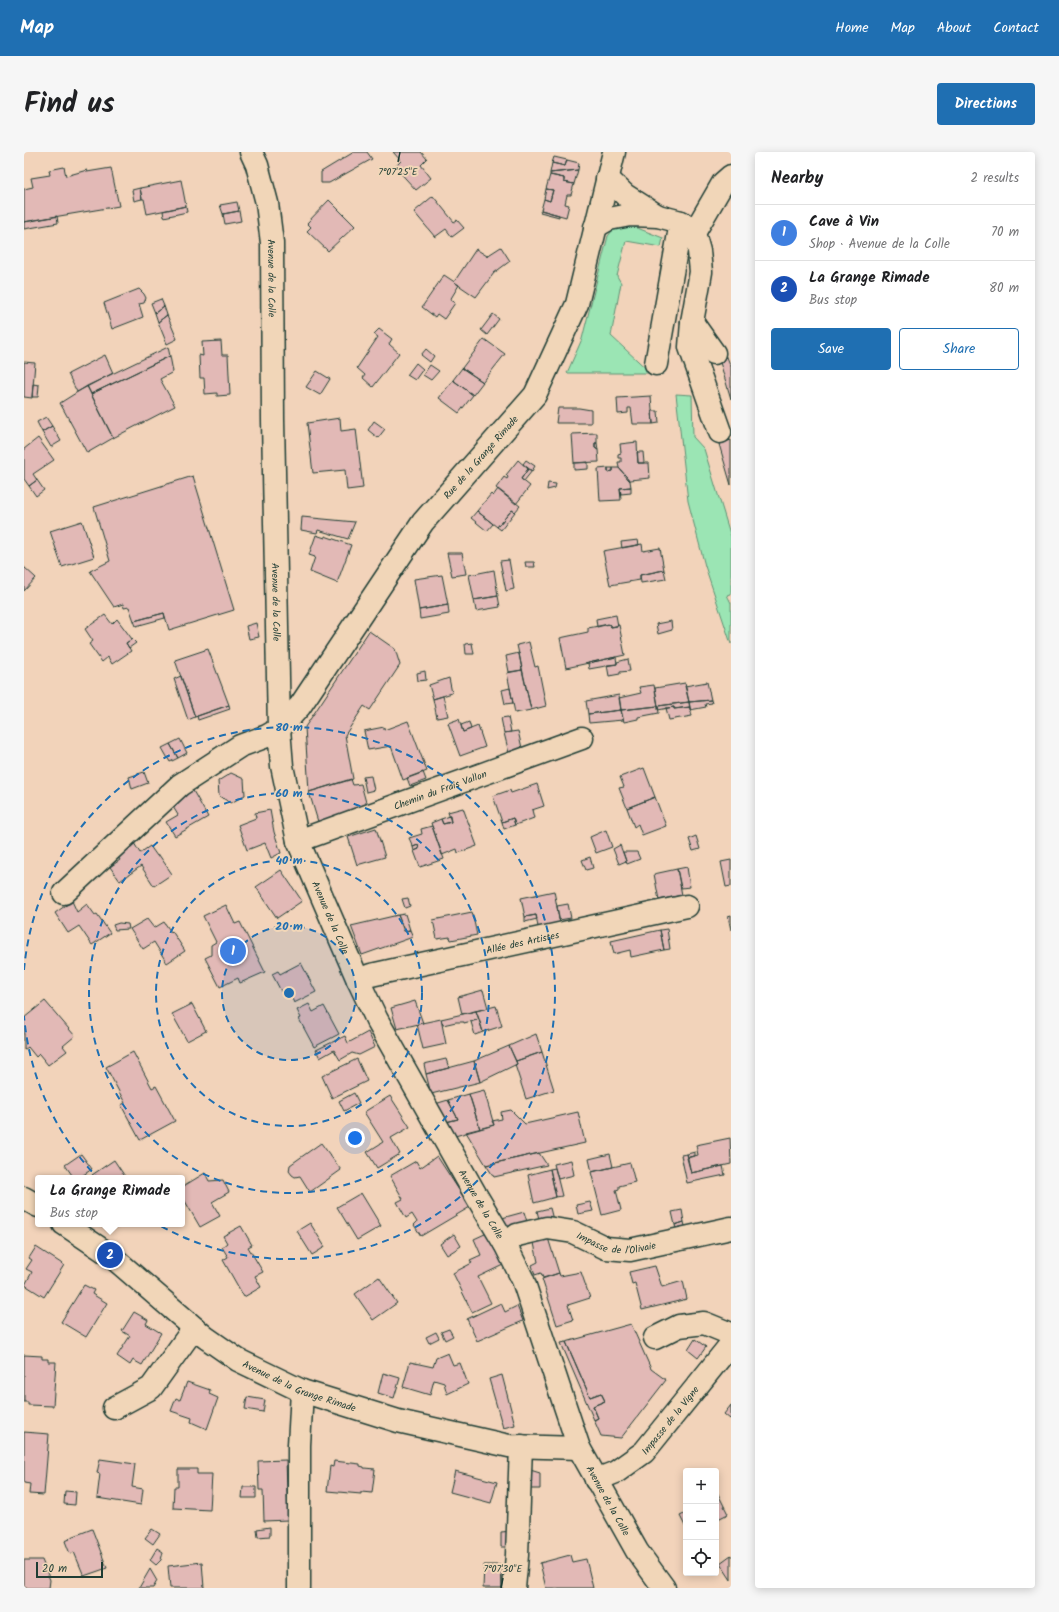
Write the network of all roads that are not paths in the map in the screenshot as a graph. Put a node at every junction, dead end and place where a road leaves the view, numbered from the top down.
1 (251, 152) edge
2 (616, 153) edge
3 (731, 176) edge
4 (607, 178) junction
5 (658, 216) junction
6 (595, 227) junction
7 (688, 227) junction
8 (692, 322) junction
9 (714, 354) dead end
10 (656, 364) dead end
11 (720, 432) dead end
12 (279, 729) junction
13 (582, 738) dead end
14 (298, 841) junction
15 (64, 893) dead end
16 (687, 906) dead end
17 (358, 980) junction
18 (24, 1198) edge
19 (35, 1204) edge
20 (68, 1227) edge
21 (731, 1228) edge
22 (505, 1244) junction
23 (194, 1328) junction
24 (731, 1334) edge
25 (655, 1338) dead end
26 (731, 1344) edge
27 (302, 1391) junction
28 (114, 1408) dead end
29 (521, 1446) junction
30 (579, 1448) junction
31 (596, 1480) junction
32 (299, 1588) edge
33 (514, 1588) edge
34 (664, 1588) edge

1 - 12 street, Avenue de la Colle
2 - 4 street, Rue de la Grange Rimade
3 - 7 street
4 - 5 street
4 - 6 street, Rue de la Grange Rimade
5 - 6 street
5 - 7 street
6 - 12 street, Rue de la Grange Rimade
7 - 8 street
7 - 10 street
8 - 9 street
8 - 11 street
12 - 14 street, Avenue de la Colle
12 - 15 street
13 - 14 street, Chemin du Frais Vallon
14 - 17 street, Avenue de la Colle
16 - 17 street, Allée des Artistes
17 - 22 street, Avenue de la Colle
18 - 19 street
20 - 23 street, Avenue de la Grange Rimade
21 - 22 street, Impasse de l'Olivaie
22 - 30 street, Avenue de la Colle
23 - 27 street, Avenue de la Grange Rimade
23 - 28 street
24 - 25 street
26 - 31 street, Impasse de la Vigne
27 - 29 street, Avenue de la Grange Rimade
27 - 32 street
29 - 30 street, Avenue de la Grange Rimade
29 - 33 street
30 - 31 street, Avenue de la Colle
31 - 34 street, Avenue de la Colle

